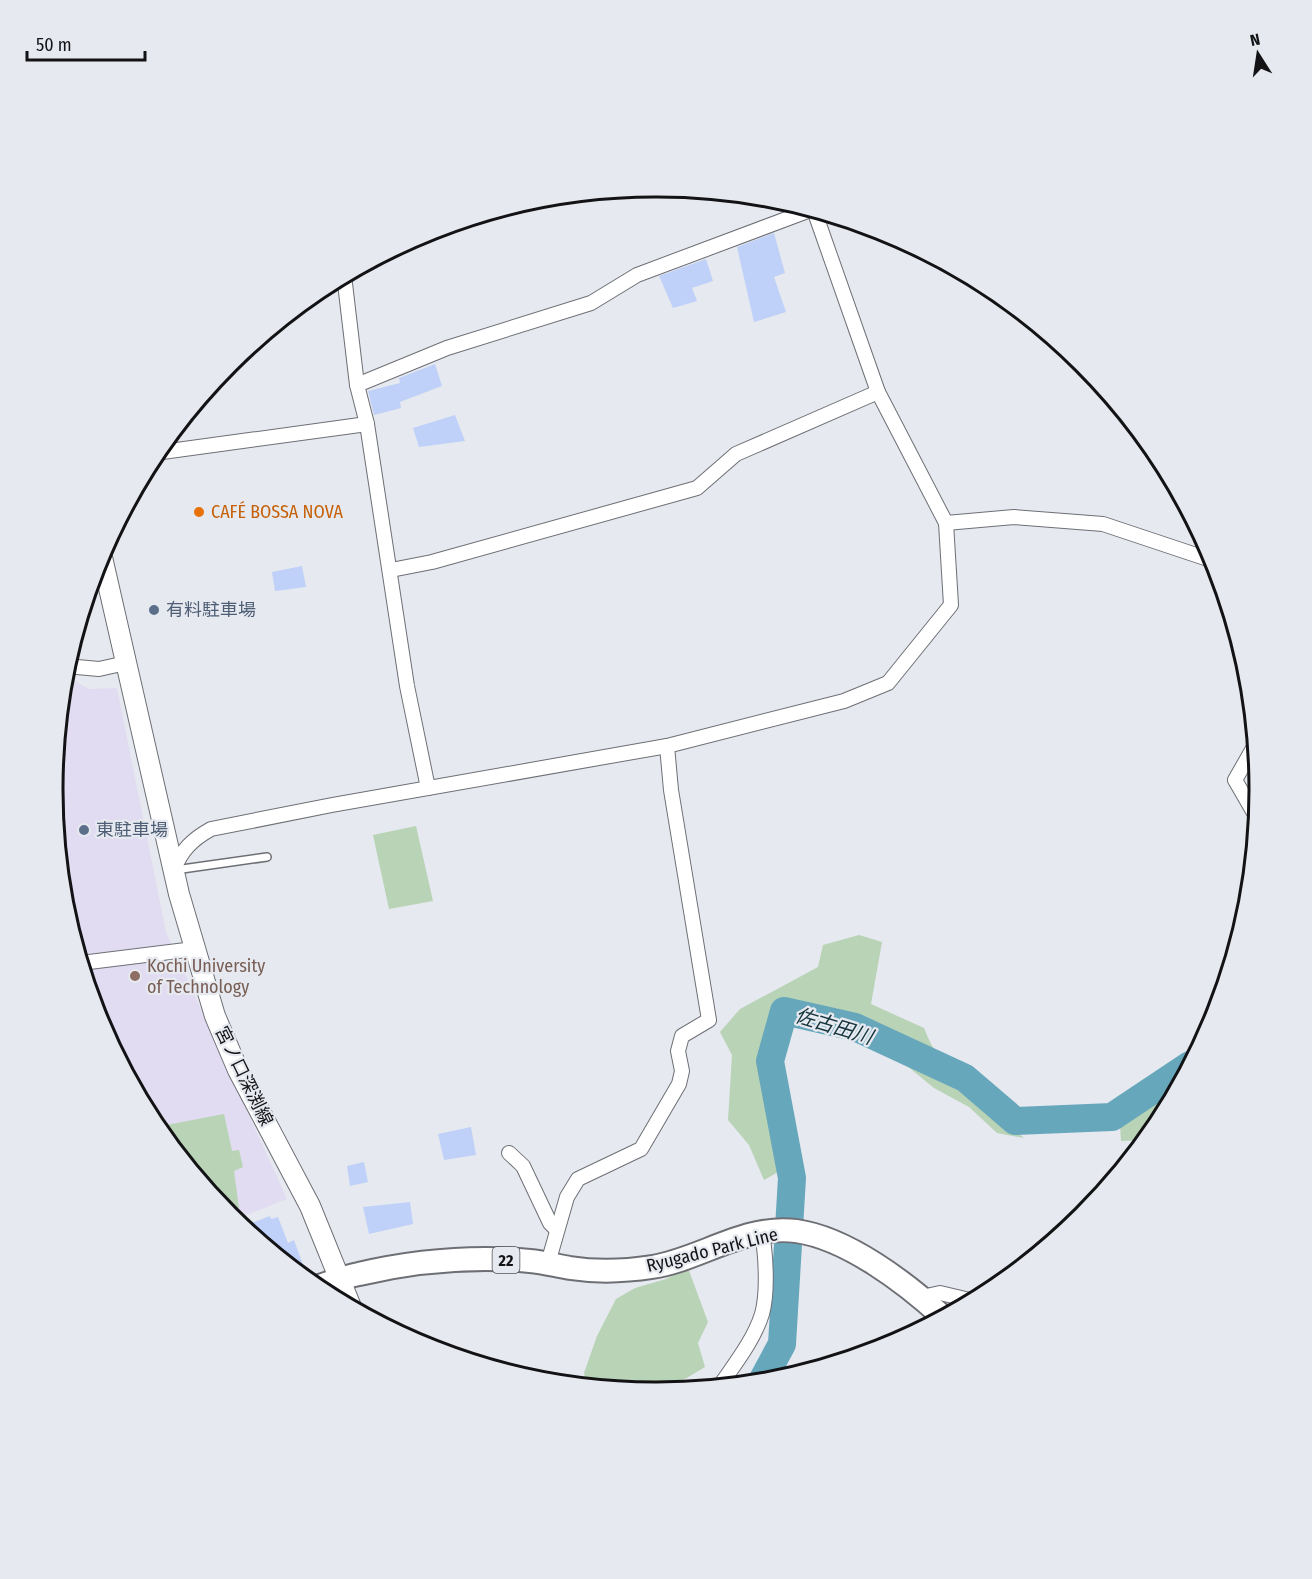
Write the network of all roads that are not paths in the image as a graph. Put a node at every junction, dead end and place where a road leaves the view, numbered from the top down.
1 (800, 215) edge
2 (816, 219) edge
3 (345, 285) edge
4 (357, 385) junction
5 (878, 392) junction
6 (367, 424) junction
7 (170, 451) edge
8 (946, 523) junction
9 (1201, 557) edge
10 (391, 570) junction
11 (105, 571) edge
12 (126, 663) junction
13 (76, 667) edge
14 (667, 746) junction
15 (1248, 757) edge
16 (428, 788) junction
17 (1249, 804) edge
18 (267, 856) dead end
19 (174, 870) junction
20 (194, 949) junction
21 (89, 962) edge
22 (509, 1153) dead end
23 (556, 1229) junction
24 (768, 1233) junction
25 (548, 1263) junction
26 (340, 1279) junction
27 (327, 1283) edge
28 (346, 1295) edge
29 (922, 1298) junction
30 (961, 1298) edge
31 (936, 1311) edge
32 (724, 1378) edge

1 - 4 street
2 - 5 street
3 - 4 street
4 - 6 street
5 - 8 street
5 - 10 street
6 - 7 street
6 - 10 street
8 - 9 street
8 - 14 street
10 - 16 street
11 - 12 main road, 宮ノ口深渕線
12 - 13 street
12 - 19 main road, 宮ノ口深渕線
14 - 16 street
14 - 23 street
15 - 17 street
16 - 19 street
18 - 19 lane
19 - 20 main road, 宮ノ口深渕線
20 - 21 street
20 - 26 main road, 宮ノ口深渕線
22 - 23 street
23 - 25 street
24 - 25 main road, Ryugado Park Line / 22
24 - 29 main road, Ryugado Park Line / 22
24 - 32 street
25 - 26 main road, Ryugado Park Line / 22
26 - 27 main road, Ryugado Park Line / 22
26 - 28 main road, 宮ノ口深渕線
29 - 30 street
29 - 31 main road, Ryugado Park Line / 22

